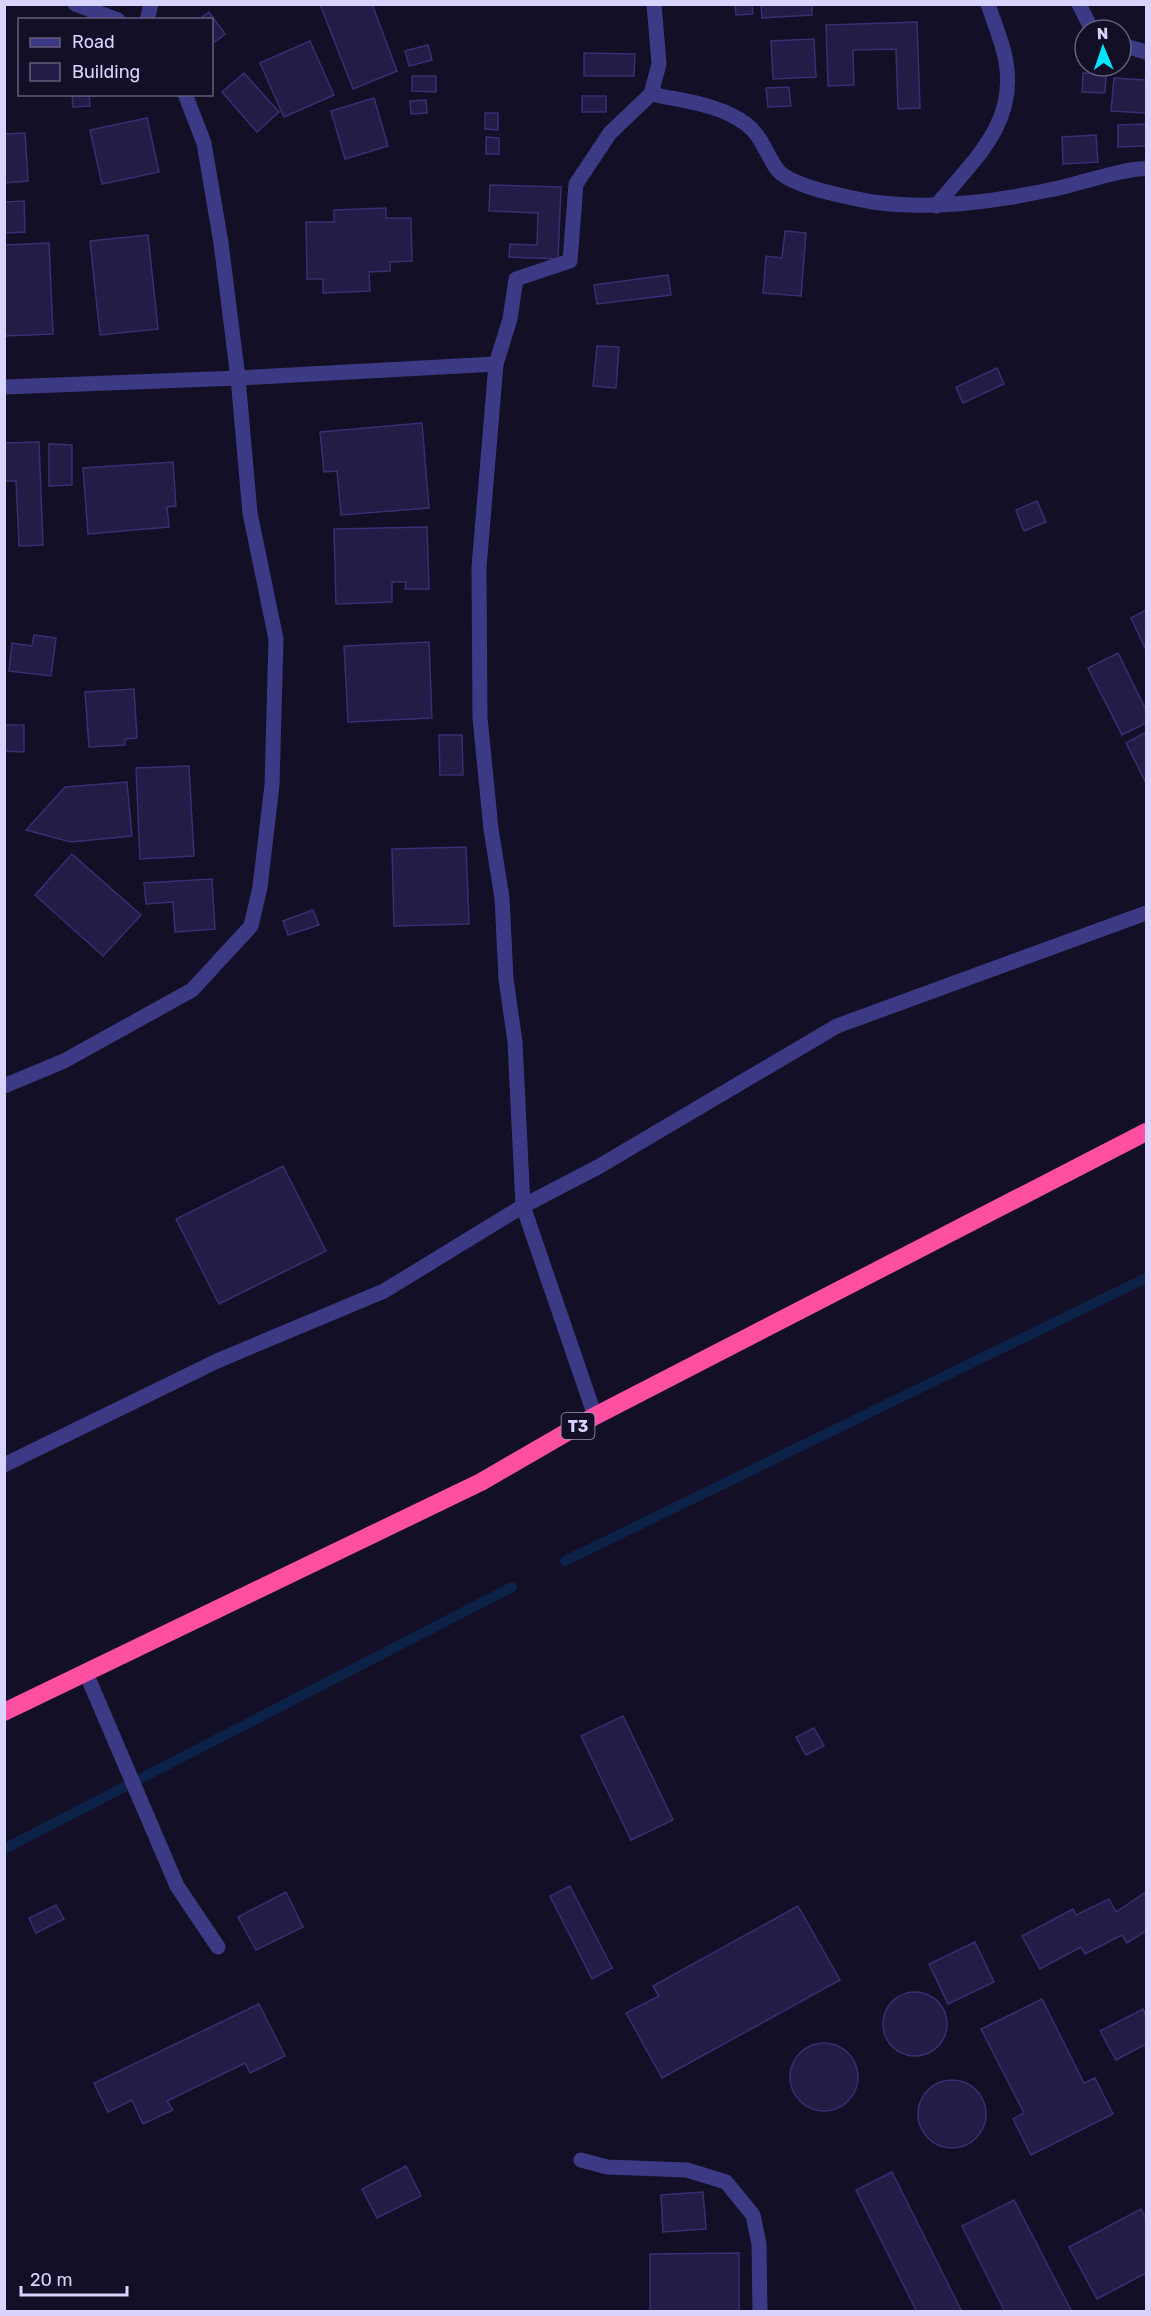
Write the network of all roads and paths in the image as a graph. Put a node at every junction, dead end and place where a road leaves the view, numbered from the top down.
1 (75, 4) edge
2 (654, 4) edge
3 (988, 4) edge
4 (1079, 4) edge
5 (112, 18) edge
6 (1086, 18) edge
7 (651, 94) junction
8 (186, 96) edge
9 (1146, 168) edge
10 (936, 206) junction
11 (496, 364) junction
12 (238, 378) junction
13 (4, 387) edge
14 (1146, 913) edge
15 (4, 1086) edge
16 (1146, 1132) edge
17 (523, 1206) junction
18 (595, 1416) junction
19 (4, 1465) edge
20 (86, 1673) junction
21 (4, 1712) edge
22 (218, 1947) dead end
23 (581, 2160) dead end
24 (760, 2312) edge

1 - 5 street
2 - 7 street
3 - 10 street
4 - 6 street
7 - 10 street
7 - 11 street
8 - 12 street
9 - 10 street
11 - 12 street
11 - 17 street
12 - 13 street
12 - 15 street
14 - 17 street
16 - 18 highway, T3
17 - 18 street
17 - 19 street
18 - 20 highway, T3
20 - 21 highway, T3
20 - 22 street
23 - 24 street

